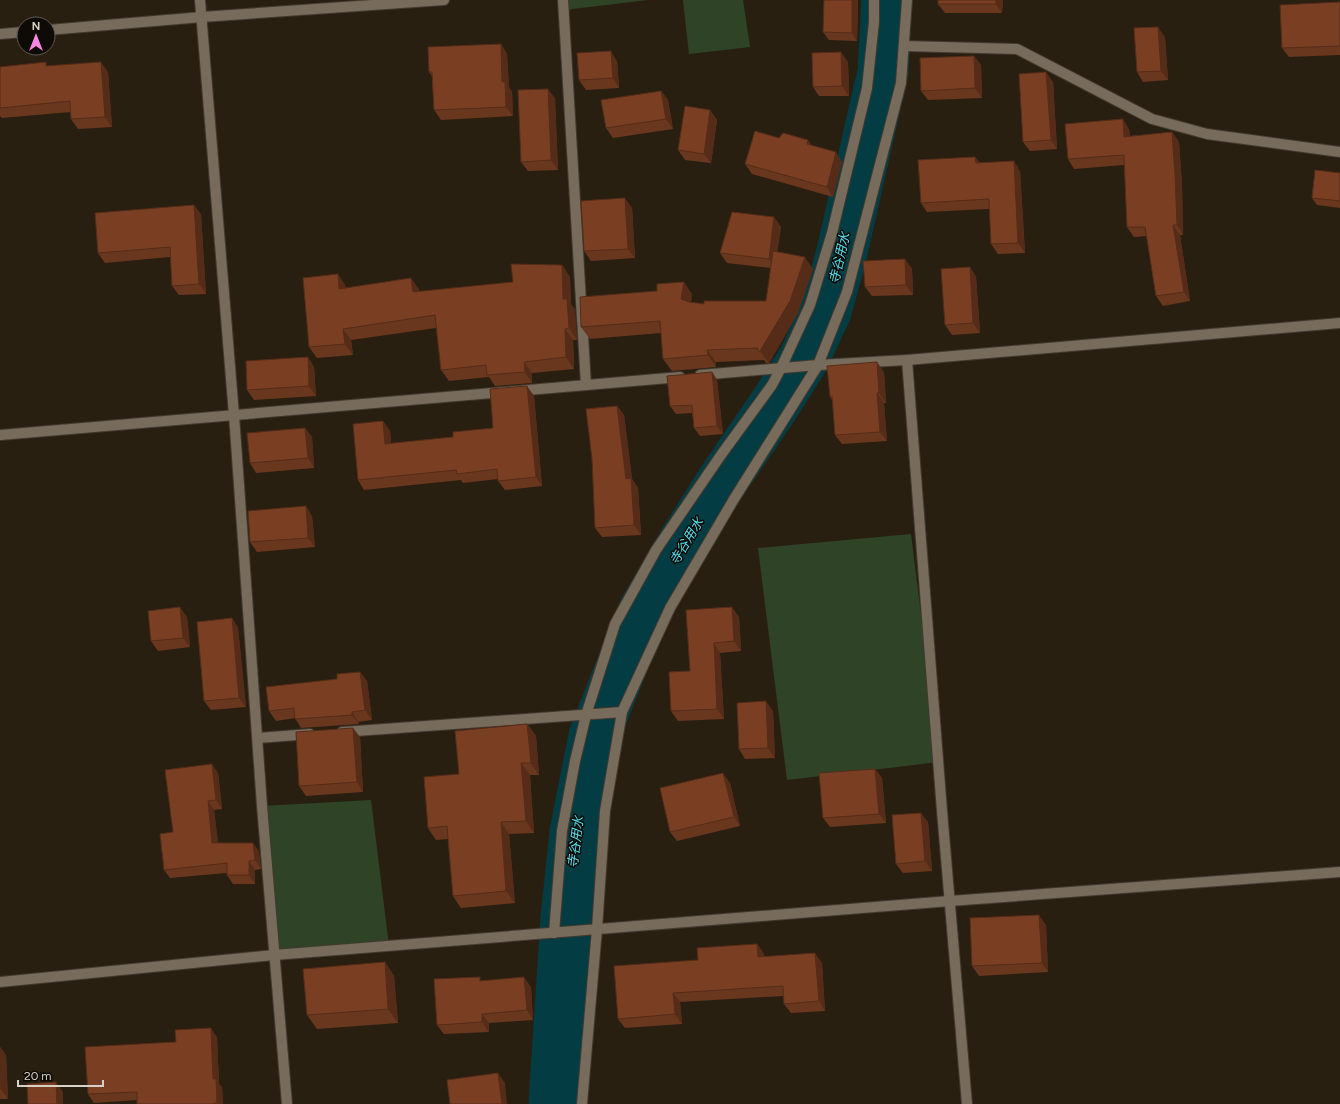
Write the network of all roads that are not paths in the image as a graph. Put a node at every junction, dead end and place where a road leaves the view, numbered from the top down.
1 (200, 0) edge
2 (444, 0) edge
3 (564, 0) edge
4 (874, 0) edge
5 (907, 0) edge
6 (202, 17) junction
7 (56, 29) edge
8 (16, 33) edge
9 (0, 34) edge
10 (904, 46) junction
11 (1340, 152) edge
12 (1340, 323) edge
13 (907, 360) junction
14 (818, 365) junction
15 (781, 368) junction
16 (586, 385) junction
17 (234, 415) junction
18 (0, 435) edge
19 (622, 712) junction
20 (586, 715) junction
21 (335, 732) edge
22 (320, 733) edge
23 (258, 738) junction
24 (1340, 872) edge
25 (950, 901) junction
26 (597, 929) junction
27 (554, 933) junction
28 (274, 955) junction
29 (0, 982) edge
30 (287, 1104) edge
31 (582, 1104) edge
32 (967, 1104) edge

1 - 6 street
2 - 6 street
3 - 16 street
4 - 15 street
5 - 10 street
6 - 7 street
6 - 17 street
8 - 9 street
10 - 11 street
10 - 14 street
12 - 13 street
13 - 14 street
13 - 25 street
14 - 15 street
14 - 19 street
15 - 16 street
15 - 20 street
16 - 17 street
17 - 18 street
17 - 23 street
19 - 20 street
19 - 26 street
20 - 21 street
20 - 27 street
22 - 23 street
23 - 28 street
24 - 25 street
25 - 26 street
25 - 32 street
26 - 27 street
26 - 31 street
27 - 28 street
28 - 29 street
28 - 30 street

